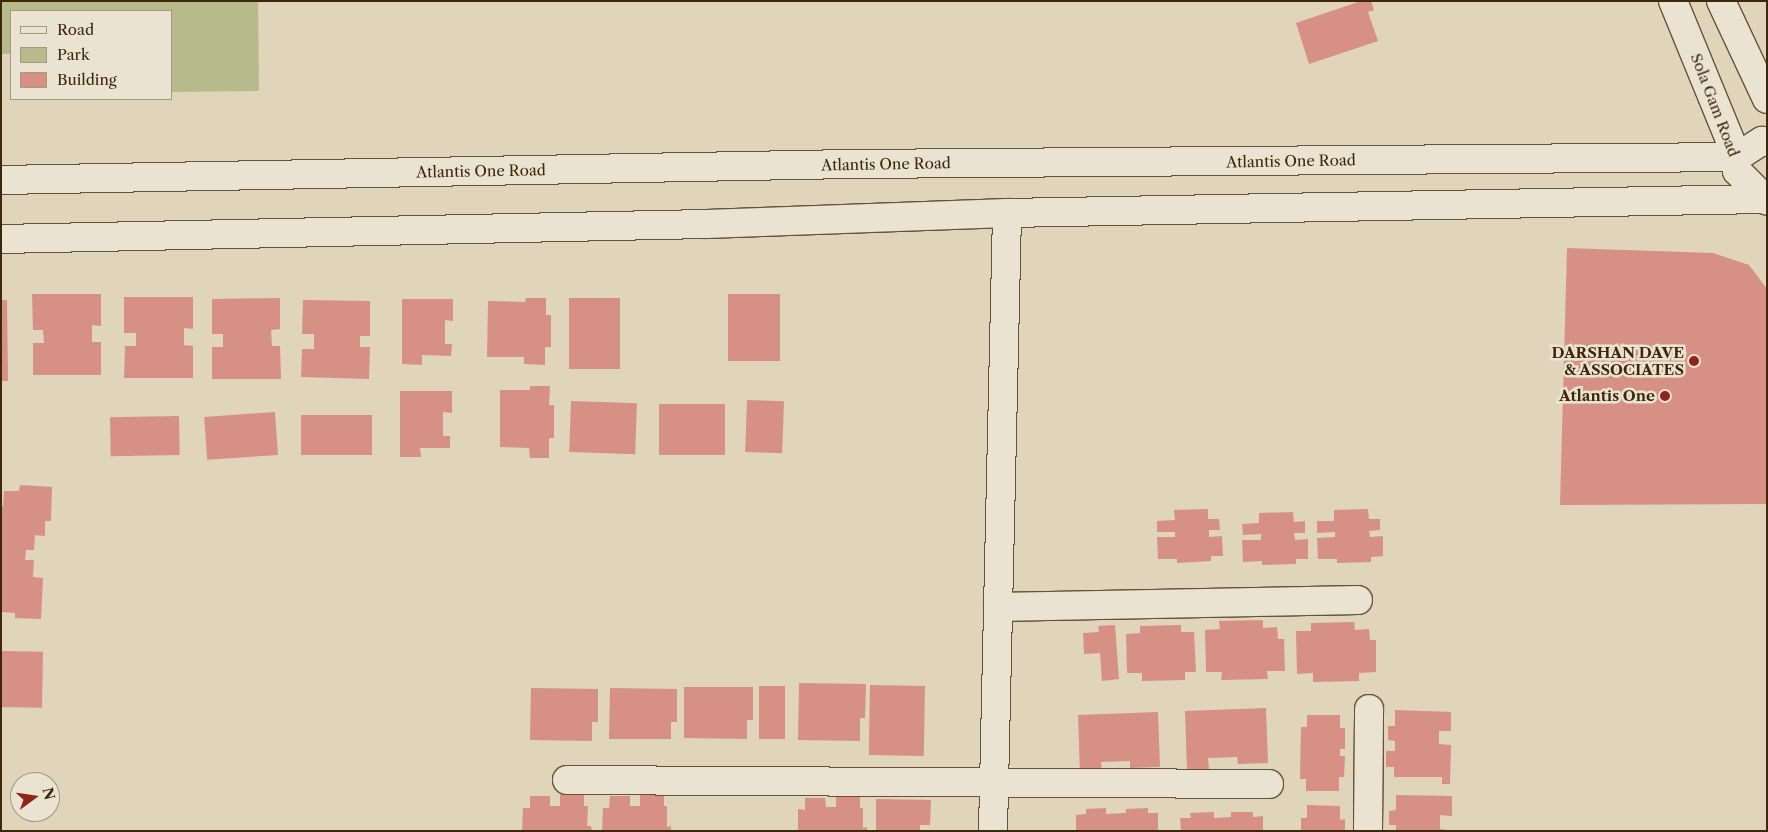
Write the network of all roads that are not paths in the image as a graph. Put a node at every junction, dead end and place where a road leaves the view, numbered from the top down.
1 (1673, 1) edge
2 (1721, 1) edge
3 (1767, 100) edge
4 (1767, 142) edge
5 (1737, 157) junction
6 (1, 180) edge
7 (1766, 200) edge
8 (1007, 213) junction
9 (1, 239) edge
10 (1358, 600) dead end
11 (998, 607) junction
12 (1369, 709) dead end
13 (568, 780) dead end
14 (994, 781) junction
15 (1269, 784) dead end
16 (993, 831) edge
17 (1368, 831) edge

1 - 5 street, Sola Gam Road
2 - 3 street
4 - 5 street
5 - 6 street, Atlantis One Road
5 - 7 street, Sola Gam Road
7 - 8 street
8 - 9 street
8 - 11 street
10 - 11 street
11 - 14 street
12 - 17 street
13 - 14 street
14 - 15 street
14 - 16 street

